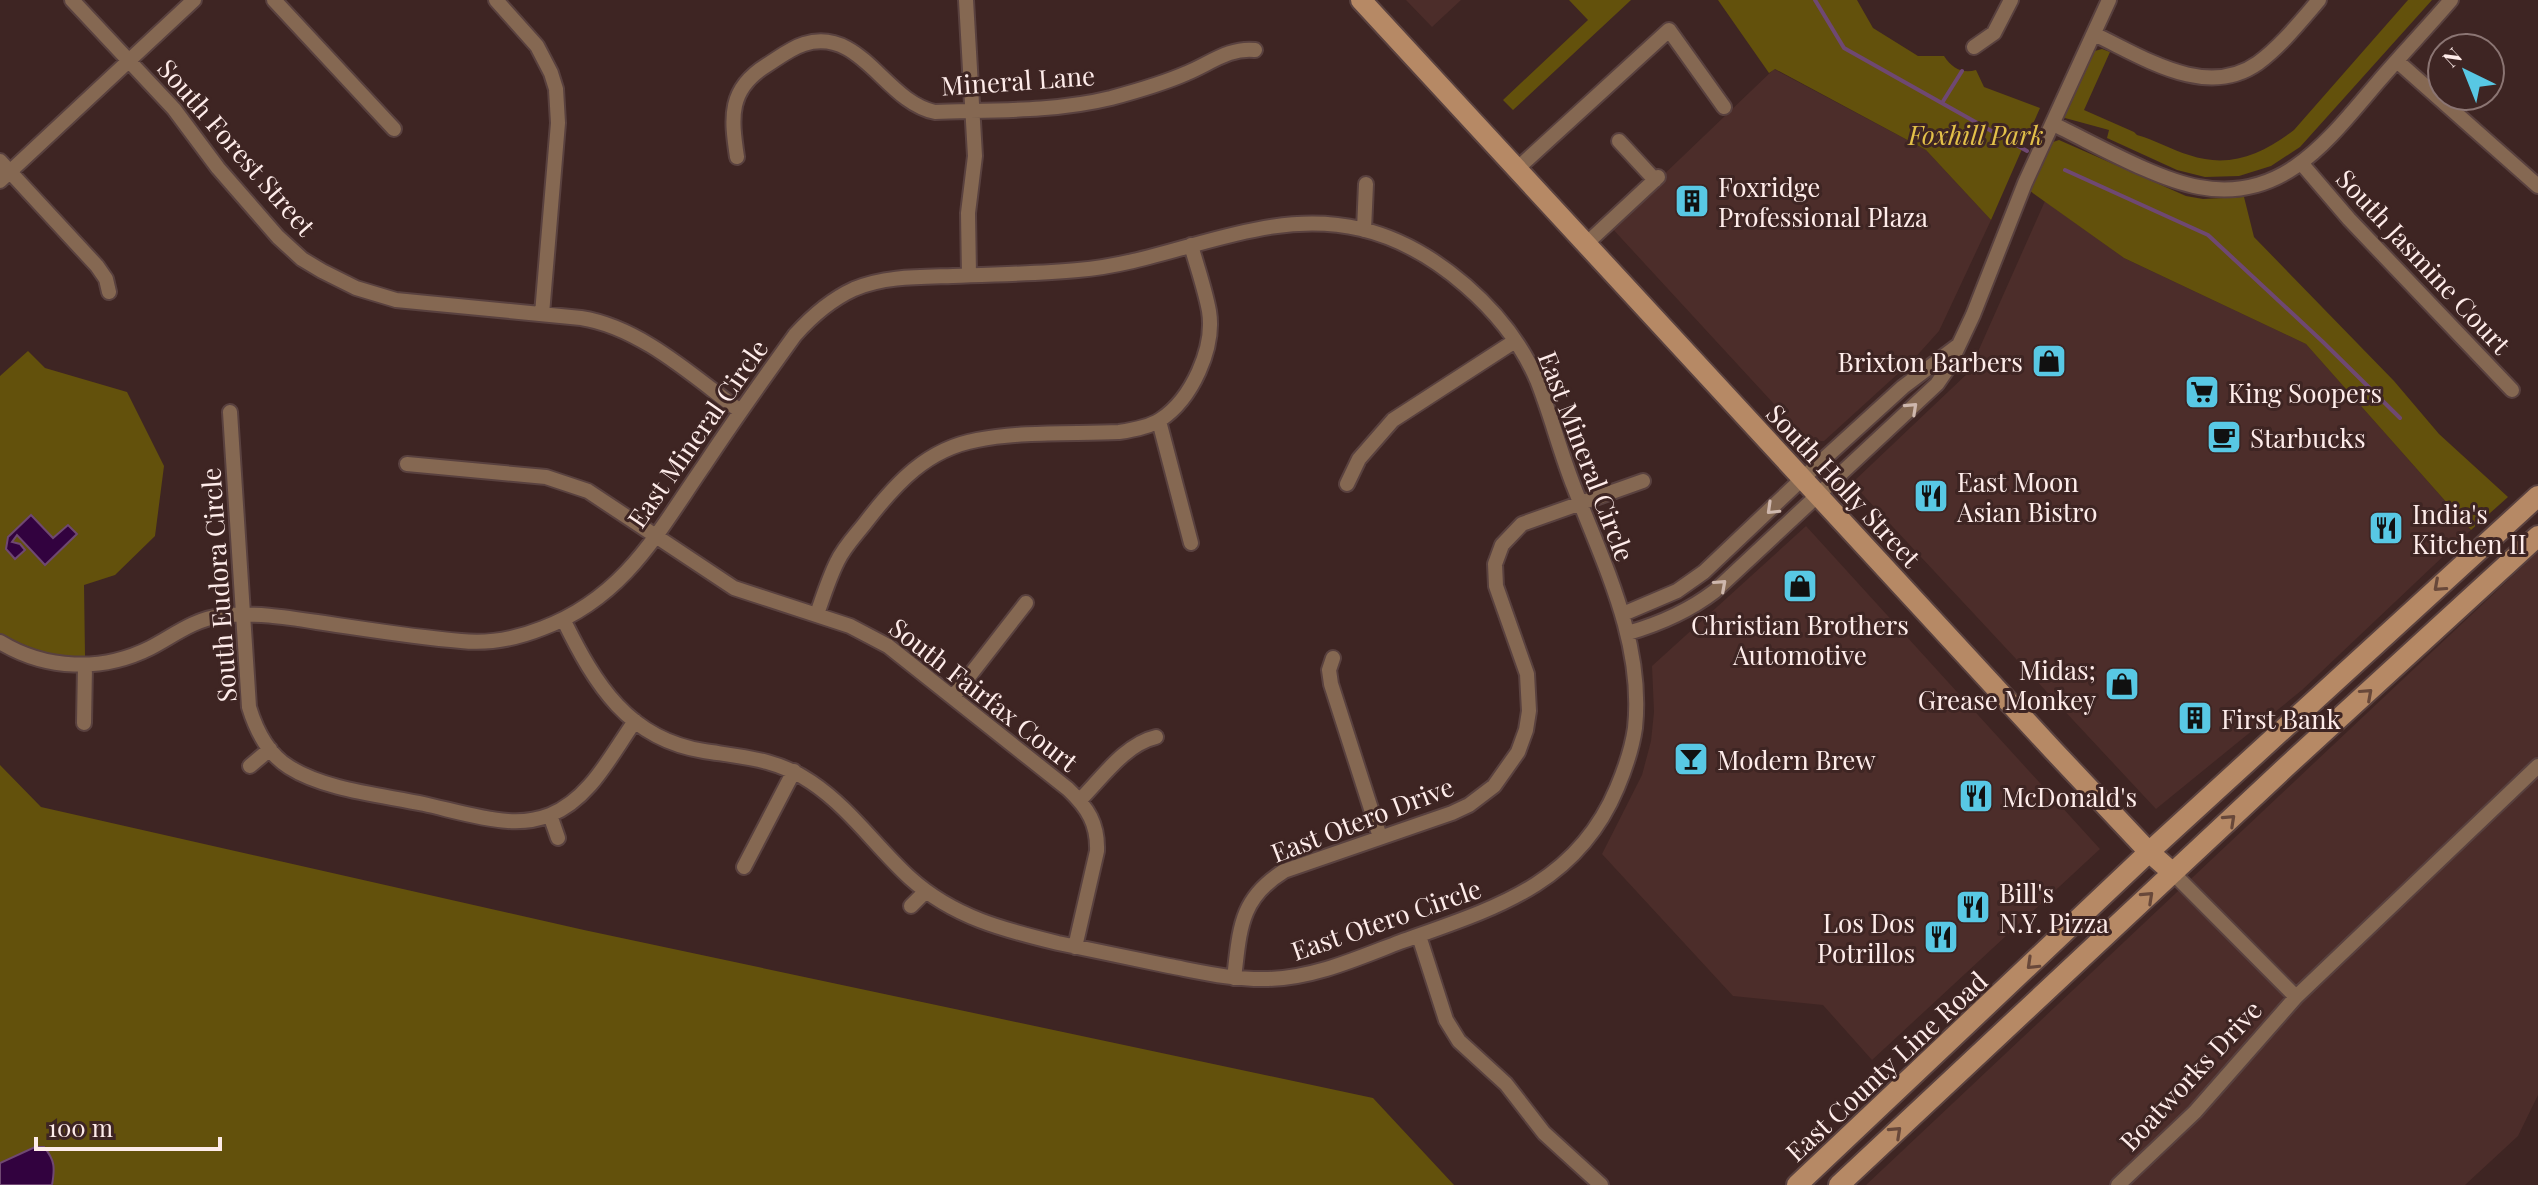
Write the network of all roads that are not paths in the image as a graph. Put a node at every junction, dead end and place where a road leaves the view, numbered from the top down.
1 (72, 0) edge
2 (194, 0) edge
3 (274, 0) edge
4 (496, 0) edge
5 (966, 0) edge
6 (1361, 0) edge
7 (2011, 0) edge
8 (2109, 0) edge
9 (2451, 0) edge
10 (2311, 3) edge
11 (2094, 34) junction
12 (1974, 47) dead end
13 (1255, 50) dead end
14 (129, 60) junction
15 (2397, 61) junction
16 (1724, 107) dead end
17 (972, 111) junction
18 (2053, 124) junction
19 (394, 129) dead end
20 (1619, 141) dead end
21 (737, 157) dead end
22 (2302, 164) junction
23 (1517, 169) junction
24 (3, 171) edge
25 (1366, 184) dead end
26 (2538, 186) edge
27 (1364, 230) junction
28 (1586, 244) junction
29 (1191, 245) junction
30 (969, 275) junction
31 (109, 292) dead end
32 (542, 314) junction
33 (1515, 341) junction
34 (1956, 347) junction
35 (2512, 390) dead end
36 (740, 411) junction
37 (230, 412) dead end
38 (1159, 421) junction
39 (407, 464) dead end
40 (1803, 478) junction
41 (1643, 481) dead end
42 (1347, 484) dead end
43 (1818, 495) junction
44 (2538, 496) edge
45 (1581, 503) junction
46 (655, 536) junction
47 (2538, 536) edge
48 (1191, 543) dead end
49 (1026, 603) dead end
50 (244, 614) junction
51 (817, 614) junction
52 (1623, 614) junction
53 (564, 621) junction
54 (1628, 633) junction
55 (0, 642) edge
56 (1333, 658) dead end
57 (85, 666) junction
58 (953, 697) junction
59 (635, 721) junction
60 (84, 723) dead end
61 (1156, 737) dead end
62 (270, 749) junction
63 (250, 766) dead end
64 (2538, 766) edge
65 (794, 771) junction
66 (1080, 800) junction
67 (550, 815) junction
68 (1380, 837) junction
69 (558, 838) dead end
70 (2149, 852) junction
71 (744, 867) dead end
72 (2173, 873) junction
73 (926, 891) junction
74 (911, 906) dead end
75 (1419, 936) junction
76 (1075, 947) junction
77 (1234, 978) junction
78 (2296, 997) junction
79 (1907, 1082) junction
80 (1601, 1185) edge
81 (1797, 1185) edge
82 (1824, 1185) edge
83 (1839, 1185) edge
84 (2118, 1185) edge

1 - 14 street, South Forest Street
2 - 14 street
3 - 19 street
4 - 32 street
5 - 17 street
6 - 23 main road, South Holly Street
7 - 12 street
8 - 11 street
9 - 15 street
10 - 11 street
11 - 18 street
13 - 17 street, Mineral Lane
14 - 24 street
14 - 32 street, South Forest Street
15 - 22 street
15 - 26 street
16 - 23 street
17 - 21 street, Mineral Lane
17 - 30 street
18 - 22 street
18 - 34 street
20 - 28 street
22 - 35 street, South Jasmine Court
23 - 28 main road, South Holly Street
24 - 31 street
25 - 27 street
27 - 29 street, East Mineral Circle
27 - 33 street, East Mineral Circle
28 - 40 main road, South Holly Street
29 - 30 street, East Mineral Circle
29 - 38 street
30 - 36 street, East Mineral Circle
32 - 36 street, South Forest Street
33 - 42 street
33 - 45 street, East Mineral Circle
34 - 40 street
43 -> 34 street
36 - 46 street, East Mineral Circle
37 - 50 street, South Eudora Circle
38 - 48 street
38 - 51 street
39 - 46 street, South Fairfax Court
40 - 43 main road, South Holly Street
40 -> 52 street
41 - 45 street, East Otero Drive
54 -> 43 street
43 - 70 main road, South Holly Street
44 -> 70 main road, East County Line Road
45 - 52 street, East Mineral Circle
45 - 68 street, East Otero Drive
46 - 51 street, South Fairfax Court
46 - 53 street, East Mineral Circle
72 -> 47 main road
49 - 58 street
50 - 53 street, East Mineral Circle
50 - 57 street, East Mineral Circle
50 - 62 street, South Eudora Circle
51 - 58 street, South Fairfax Court
52 - 54 street, East Mineral Circle
53 - 59 street, East Otero Circle
54 - 75 street, East Otero Circle
55 - 57 street, East Mineral Circle
56 - 68 street
57 - 60 street
58 - 66 street, South Fairfax Court
59 - 65 street, East Otero Circle
59 - 67 street, South Eudora Circle
61 - 66 street
62 - 63 street
62 - 67 street, South Eudora Circle
64 - 78 street, Boatworks Drive
65 - 71 street
65 - 73 street, East Otero Circle
66 - 76 street, South Fairfax Court
67 - 69 street
68 - 77 street, East Otero Drive
70 - 72 main road, South Holly Street
70 -> 79 main road, East County Line Road
72 - 78 street, South Holly Street
83 -> 72 main road
73 - 74 street
73 - 76 street, East Otero Circle
75 - 77 street, East Otero Circle
75 - 80 street
76 - 77 street, East Otero Circle
78 - 84 street, Boatworks Drive
79 - 81 main road, East County Line Road
79 - 82 main road

